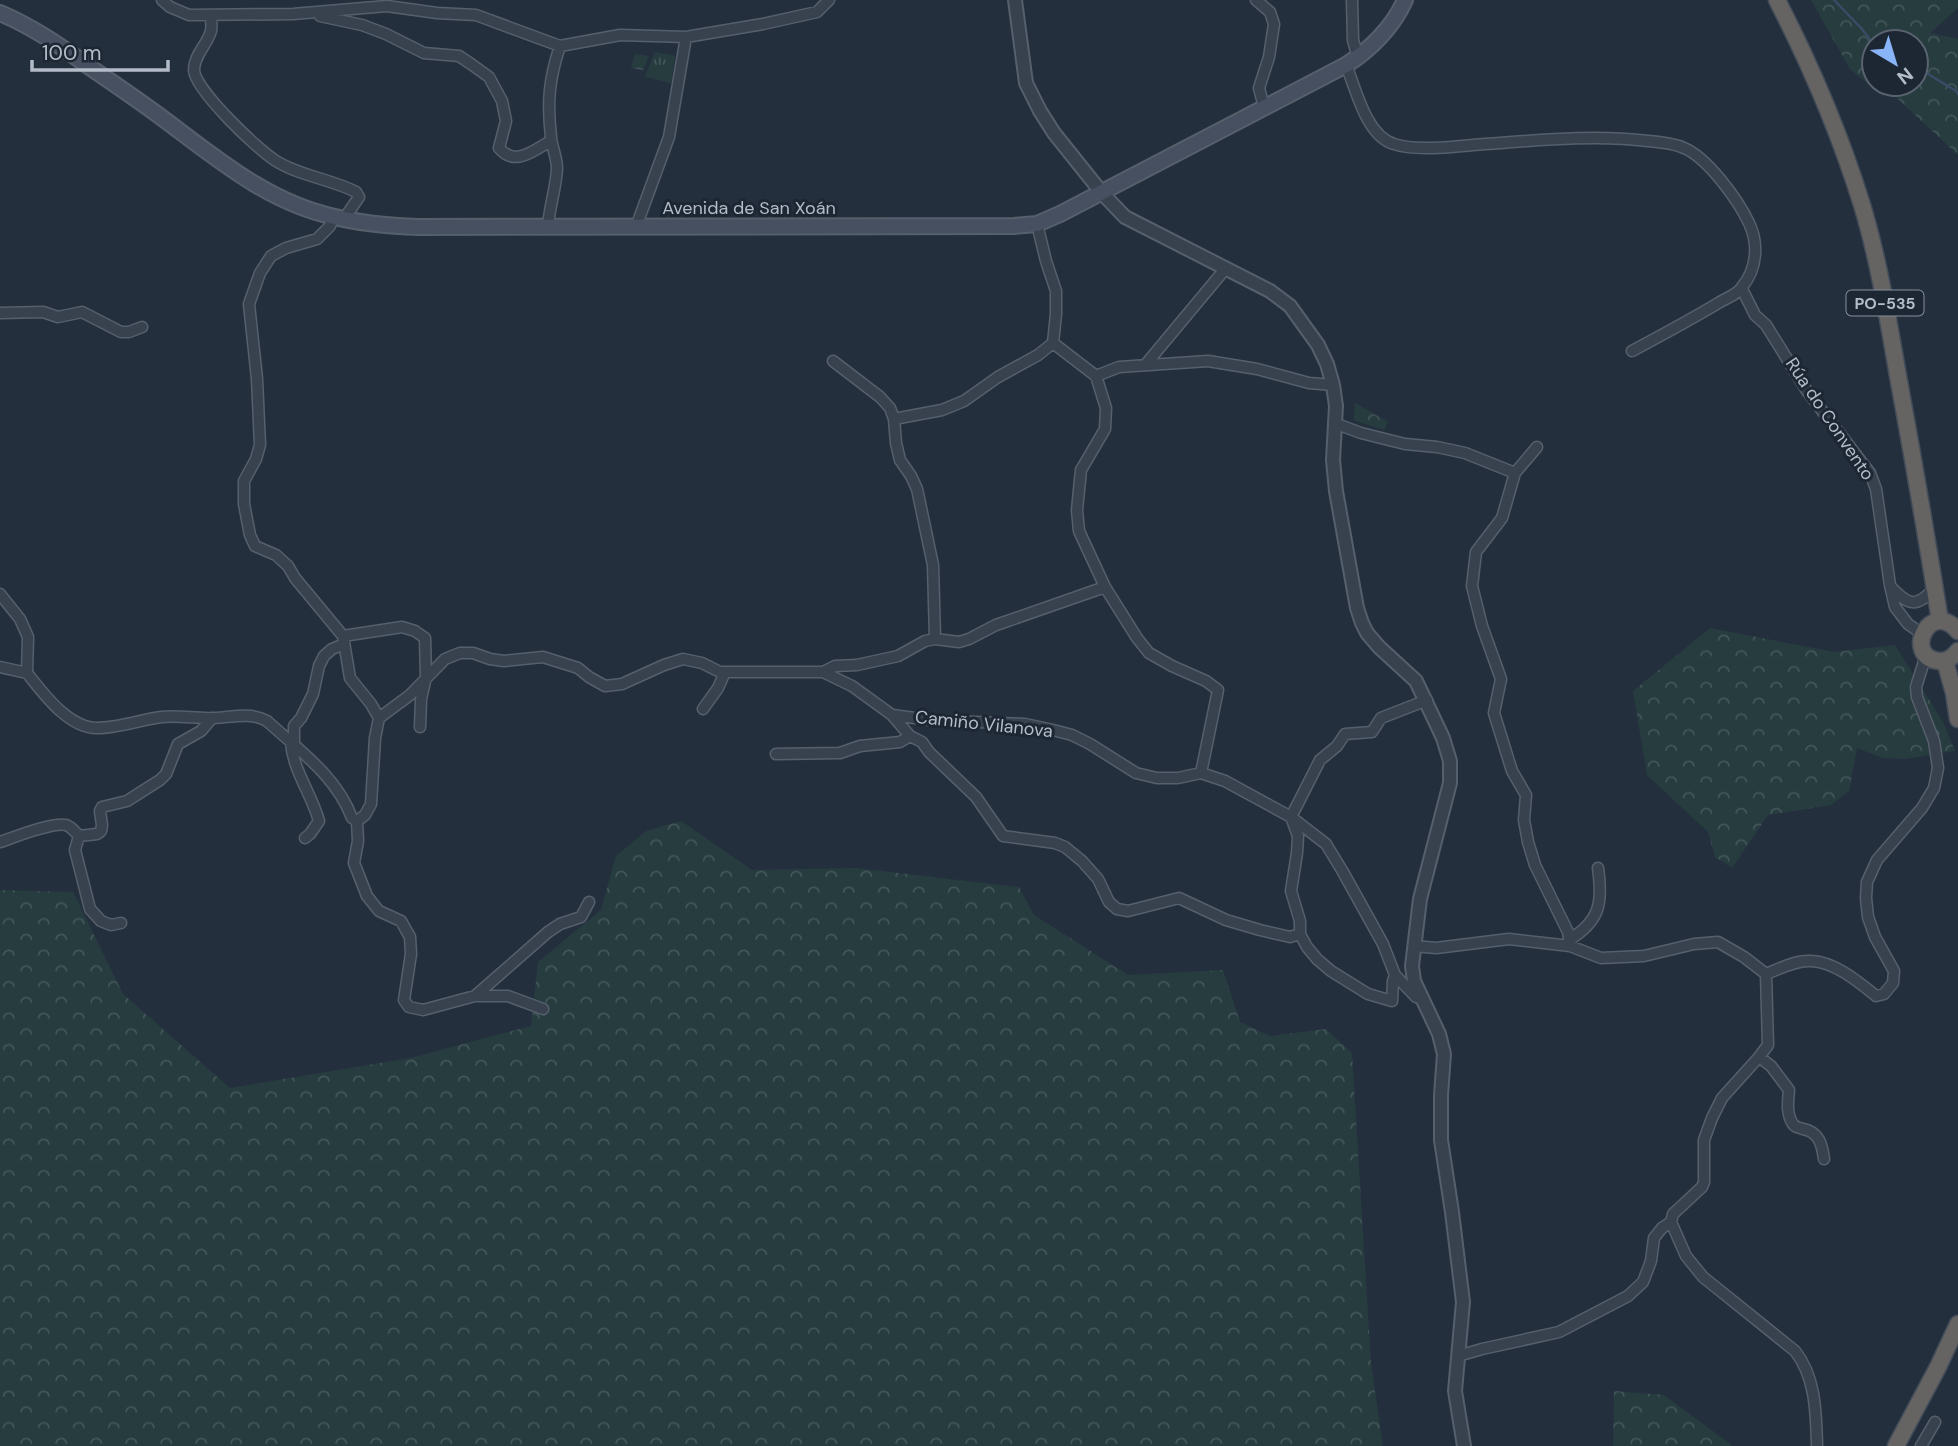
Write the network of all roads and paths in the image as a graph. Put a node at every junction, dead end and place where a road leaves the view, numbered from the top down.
1 (162, 0) edge
2 (829, 0) edge
3 (1015, 0) edge
4 (1256, 0) edge
5 (1352, 0) edge
6 (1405, 0) edge
7 (1777, 0) edge
8 (0, 13) edge
9 (305, 13) junction
10 (211, 16) junction
11 (686, 37) junction
12 (560, 46) junction
13 (1352, 61) junction
14 (1264, 107) junction
15 (551, 141) junction
16 (1102, 193) junction
17 (338, 218) junction
18 (1037, 224) junction
19 (636, 227) junction
20 (548, 228) junction
21 (1226, 268) junction
22 (1742, 289) junction
23 (0, 313) edge
24 (142, 327) dead end
25 (1053, 343) junction
26 (1632, 351) dead end
27 (833, 361) dead end
28 (1146, 364) junction
29 (1096, 376) junction
30 (1333, 385) junction
31 (894, 419) junction
32 (1335, 423) junction
33 (1537, 447) dead end
34 (1515, 473) junction
35 (1890, 585) junction
36 (1105, 587) junction
37 (1935, 588) junction
38 (0, 594) edge
39 (1940, 621) junction
40 (1958, 631) edge
41 (1922, 634) junction
42 (935, 639) junction
43 (344, 640) junction
44 (1926, 655) junction
45 (1951, 656) edge
46 (0, 667) edge
47 (725, 672) junction
48 (823, 672) junction
49 (27, 673) junction
50 (426, 677) junction
51 (1427, 700) junction
52 (703, 709) dead end
53 (892, 715) junction
54 (212, 718) junction
55 (379, 718) junction
56 (1958, 719) edge
57 (420, 727) dead end
58 (910, 736) junction
59 (293, 744) junction
60 (776, 754) dead end
61 (1201, 773) junction
62 (1291, 817) junction
63 (357, 821) junction
64 (79, 836) junction
65 (304, 838) dead end
66 (0, 842) edge
67 (1598, 869) dead end
68 (589, 902) dead end
69 (121, 923) dead end
70 (1300, 934) junction
71 (1569, 943) junction
72 (1414, 946) junction
73 (1766, 974) junction
74 (1395, 975) junction
75 (475, 996) junction
76 (1422, 998) junction
77 (543, 1009) dead end
78 (1759, 1057) junction
79 (1824, 1158) dead end
80 (1671, 1222) junction
81 (1958, 1324) edge
82 (1458, 1356) junction
83 (1935, 1422) dead end
84 (1464, 1446) edge
85 (1816, 1446) edge
86 (1896, 1446) edge
87 (1921, 1446) edge

1 - 10 street
2 - 11 street
3 - 16 street
4 - 14 street
5 - 13 street
6 - 13 main road, Avenida de San Xoán
7 - 37 highway, PO-535
8 - 17 main road, Avenida de San Xoán
9 - 10 street
9 - 12 street
9 - 15 street
10 - 17 street
11 - 12 street
11 - 19 street
12 - 15 street
13 - 14 main road, Avenida de San Xoán
13 - 22 street
14 - 16 main road, Avenida de San Xoán
15 - 20 street
16 - 18 main road, Avenida de San Xoán
16 - 21 street
17 - 20 main road, Avenida de San Xoán
17 - 43 street
18 - 19 main road, Avenida de San Xoán
18 - 25 street
19 - 20 main road, Avenida de San Xoán
21 - 28 street
21 - 30 street
22 - 26 street
22 - 35 street, Rúa do Convento
23 - 24 street
25 - 29 street
25 - 31 street
27 - 31 street
28 - 29 street
28 - 30 street
29 - 36 street
30 - 32 street
31 - 42 street
32 - 34 street
32 - 51 street
33 - 34 street
34 - 71 street
35 - 37 street
35 - 41 street, Rúa do Convento
36 - 42 street
36 - 61 street
37 - 39 highway, PO-535
38 - 49 street
39 - 40 highway
39 - 41 highway
41 - 44 highway
42 - 48 street
43 - 50 street
43 - 55 street
43 - 59 street
44 - 45 highway
44 - 73 street
45 - 56 highway
46 - 49 street
47 - 48 street, Camiño Vilanova
47 - 50 street, Camiño Vilanova
47 - 52 street
48 - 53 street, Camiño Vilanova
49 - 54 street
50 - 55 street, Camiño Vilanova
50 - 57 street
51 - 62 street
51 - 72 street
53 - 58 street
53 - 61 street, Camiño Vilanova
54 - 59 street
54 - 64 street
55 - 63 street
58 - 60 street
58 - 70 street
59 - 63 street
59 - 65 street
61 - 62 street
62 - 70 street
62 - 74 street
63 - 75 street
64 - 66 street
64 - 69 street
67 - 71 street
68 - 75 street
70 - 74 street
71 - 72 street
71 - 73 street
72 - 76 street
73 - 78 street
74 - 76 street
75 - 77 street
76 - 82 street
78 - 79 street
78 - 80 street
80 - 82 street
80 - 85 street
81 - 86 highway
82 - 84 street
83 - 87 street

